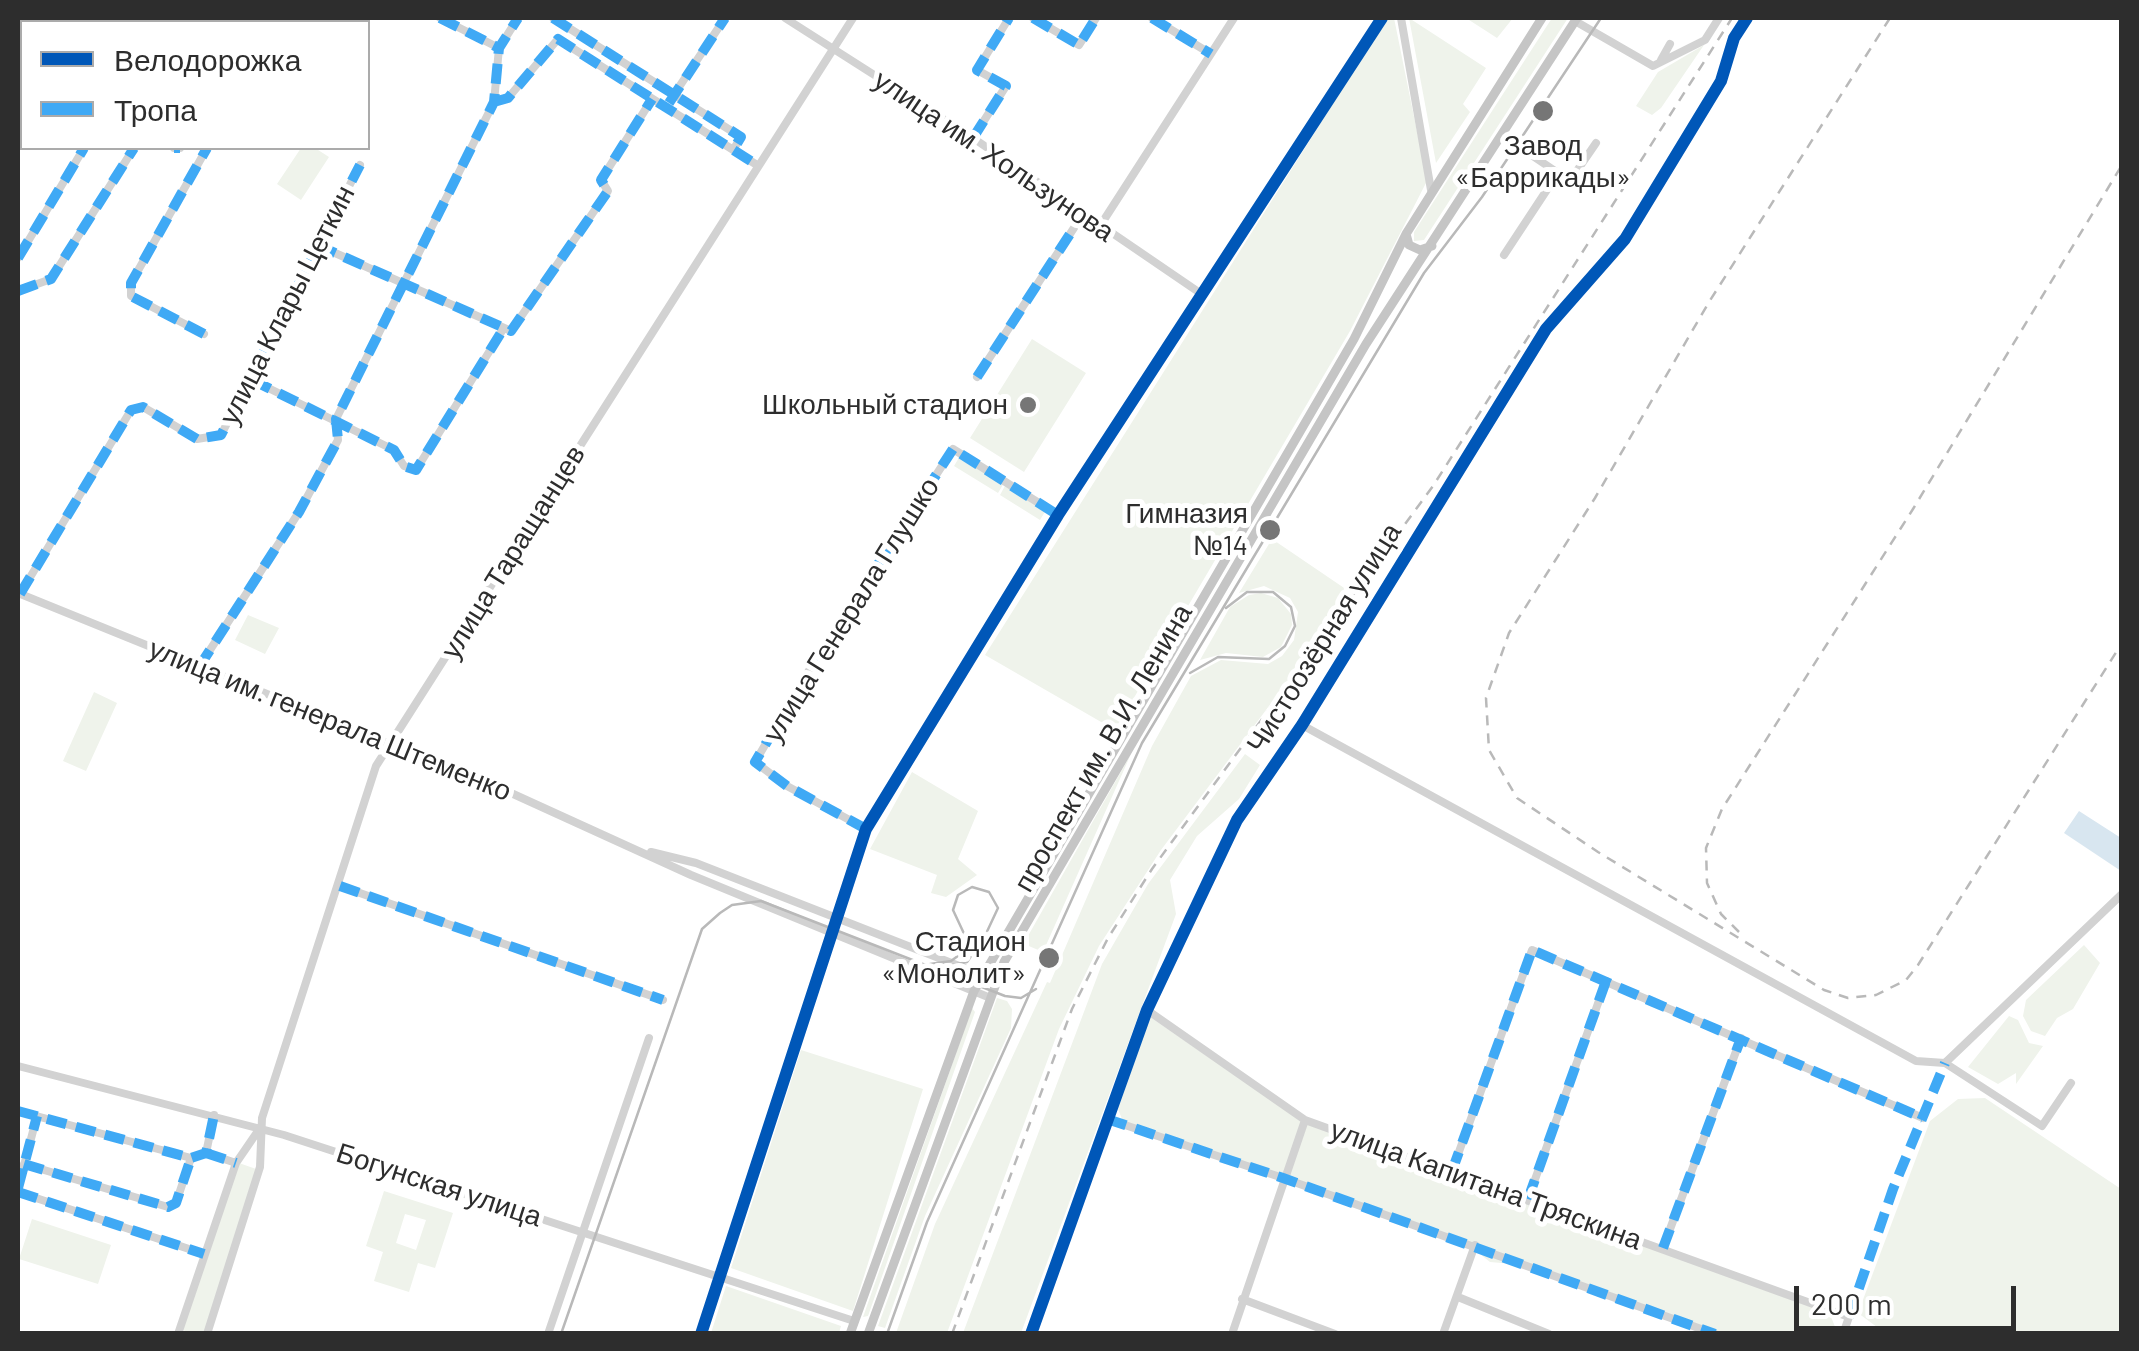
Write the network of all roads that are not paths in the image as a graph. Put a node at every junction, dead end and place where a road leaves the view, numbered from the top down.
1 (440, 18) edge
2 (518, 18) edge
3 (553, 18) edge
4 (725, 18) edge
5 (785, 18) edge
6 (853, 18) edge
7 (1009, 18) edge
8 (1033, 18) edge
9 (1096, 18) edge
10 (1152, 18) edge
11 (1234, 18) edge
12 (1382, 18) edge
13 (1401, 18) edge
14 (1542, 18) edge
15 (1719, 18) edge
16 (1747, 18) edge
17 (1576, 19) edge
18 (1670, 44) dead end
19 (500, 48) junction
20 (832, 49) junction
21 (1210, 54) junction
22 (1658, 64) junction
23 (674, 96) junction
24 (652, 99) junction
25 (494, 102) junction
26 (666, 108) junction
27 (20, 113) edge
28 (18, 124) edge
29 (1502, 136) junction
30 (973, 138) junction
31 (1596, 143) dead end
32 (83, 150) edge
33 (133, 150) edge
34 (206, 150) edge
35 (733, 150) junction
36 (360, 165) dead end
37 (756, 165) junction
38 (1558, 173) junction
39 (1432, 190) junction
40 (1083, 214) junction
41 (1100, 226) junction
42 (1406, 234) junction
43 (317, 244) junction
44 (1432, 246) junction
45 (1504, 255) dead end
46 (18, 258) edge
47 (402, 285) junction
48 (18, 290) edge
49 (1202, 295) junction
50 (507, 331) junction
51 (204, 334) dead end
52 (976, 376) dead end
53 (252, 380) junction
54 (336, 420) junction
55 (1058, 515) junction
56 (19, 594) edge
57 (200, 666) junction
58 (1302, 725) junction
59 (389, 746) junction
60 (866, 830) junction
61 (642, 850) junction
62 (340, 886) junction
63 (2122, 894) edge
64 (836, 920) junction
65 (832, 932) junction
66 (982, 976) junction
67 (995, 980) junction
68 (1606, 981) junction
69 (974, 990) junction
70 (988, 997) junction
71 (663, 1000) dead end
72 (1147, 1010) junction
73 (649, 1038) dead end
74 (1741, 1038) junction
75 (1945, 1063) junction
76 (18, 1066) edge
77 (2071, 1083) dead end
78 (18, 1111) edge
79 (214, 1115) junction
80 (38, 1116) junction
81 (1923, 1118) dead end
82 (1107, 1120) junction
83 (1305, 1120) junction
84 (260, 1128) junction
85 (206, 1153) junction
86 (191, 1158) junction
87 (236, 1163) junction
88 (24, 1164) junction
89 (1452, 1171) junction
90 (1283, 1178) junction
91 (18, 1190) edge
92 (1528, 1199) junction
93 (581, 1231) junction
94 (1475, 1245) junction
95 (1663, 1248) junction
96 (204, 1254) junction
97 (720, 1275) junction
98 (1458, 1297) junction
99 (1242, 1300) junction
100 (854, 1321) junction
101 (870, 1330) edge
102 (178, 1334) edge
103 (207, 1334) edge
104 (548, 1334) edge
105 (702, 1334) edge
106 (850, 1334) edge
107 (1031, 1334) edge
108 (1232, 1334) edge
109 (1334, 1334) edge
110 (1443, 1334) edge
111 (1549, 1334) edge
112 (1714, 1334) edge
113 (1843, 1334) edge

1 - 19 street
2 - 19 street
3 - 23 street
4 - 23 street
5 - 20 street, улица им. Хользунова
6 - 20 street, улица Таращанцев
7 - 30 street
8 - 9 street
10 - 21 street
11 - 21 street
12 - 49 street
13 - 39 street
14 - 39 main road, проспект им. В.И. Ленина
15 - 22 street
16 - 58 street, Чистоозёрная улица
17 - 22 street
17 - 29 main road, проспект им. В.И. Ленина
18 - 22 street
19 - 25 street
20 - 30 street, улица им. Хользунова
20 - 37 street, улица Таращанцев
21 - 41 street
23 - 26 street
23 - 35 street
24 - 25 street
24 - 26 street
24 - 50 street
25 - 47 street
26 - 35 street
27 - 28 highway
29 - 38 street
29 - 44 main road, проспект им. В.И. Ленина
30 - 40 street, улица им. Хользунова
31 - 38 street
32 - 46 street
33 - 48 street
34 - 51 street
35 - 37 street
36 - 43 street, улица Клары Цеткин
37 - 59 street, улица Таращанцев
38 - 45 street
39 - 42 main road, проспект им. В.И. Ленина
40 - 41 street, улица им. Хользунова
40 - 52 street
41 - 49 street, улица им. Хользунова
42 - 44 main road
42 - 66 main road, проспект им. В.И. Ленина
43 - 47 street
43 - 53 street, улица Клары Цеткин
44 - 67 main road, проспект им. В.И. Ленина
47 - 50 street
47 - 54 street
49 - 55 street
50 - 54 street
53 - 54 street
53 - 56 street, улица Клары Цеткин
54 - 57 street
55 - 60 street
55 - 60 street, улица Генерала Глушко
56 - 57 street, улица им. генерала Штеменко
57 - 59 street, улица им. генерала Штеменко
58 - 72 street, Чистоозёрная улица
58 - 75 street
59 - 61 street, улица им. генерала Штеменко
59 - 62 street, улица Таращанцев
60 - 64 street
61 - 64 street, улица им. генерала Штеменко
61 - 65 street, улица им. генерала Штеменко
62 - 71 street
62 - 84 street, улица Таращанцев
63 - 75 street
64 - 65 street
64 - 66 street, улица им. генерала Штеменко
65 - 69 street, улица им. генерала Штеменко
65 - 97 street
66 - 67 street, улица им. генерала Штеменко
66 - 69 main road, проспект им. В.И. Ленина
67 - 70 main road, проспект им. В.И. Ленина
68 - 74 street
68 - 89 street
68 - 92 street
69 - 70 street, улица им. генерала Штеменко
69 - 100 main road, проспект им. В.И. Ленина
70 - 101 main road, проспект им. В.И. Ленина
72 - 82 street, Чистоозёрная улица
72 - 83 street, улица Капитана Тряскина
73 - 93 street
74 - 81 street
74 - 95 street
75 - 77 street
76 - 79 street, Богунская улица
78 - 80 street
79 - 84 street, Богунская улица
79 - 85 street
80 - 86 street
80 - 88 street
82 - 90 street
82 - 107 street, Чистоозёрная улица
83 - 89 street, улица Капитана Тряскина
83 - 90 street
84 - 87 street, улица Таращанцев
84 - 93 street, Богунская улица
84 - 103 street, улица Таращанцев
85 - 86 street
85 - 87 street
86 - 88 street
87 - 96 street, улица Таращанцев
88 - 91 street
89 - 92 street, улица Капитана Тряскина
90 - 94 street
90 - 99 street
91 - 96 street
92 - 95 street, улица Капитана Тряскина
93 - 97 street, Богунская улица
93 - 104 street
94 - 98 street
94 - 112 street
95 - 113 street, улица Капитана Тряскина
96 - 102 street, улица Таращанцев
97 - 100 street, Богунская улица
97 - 105 street
98 - 110 street
98 - 111 street
99 - 108 street
99 - 109 street
100 - 101 main road
100 - 106 main road, проспект им. В.И. Ленина

